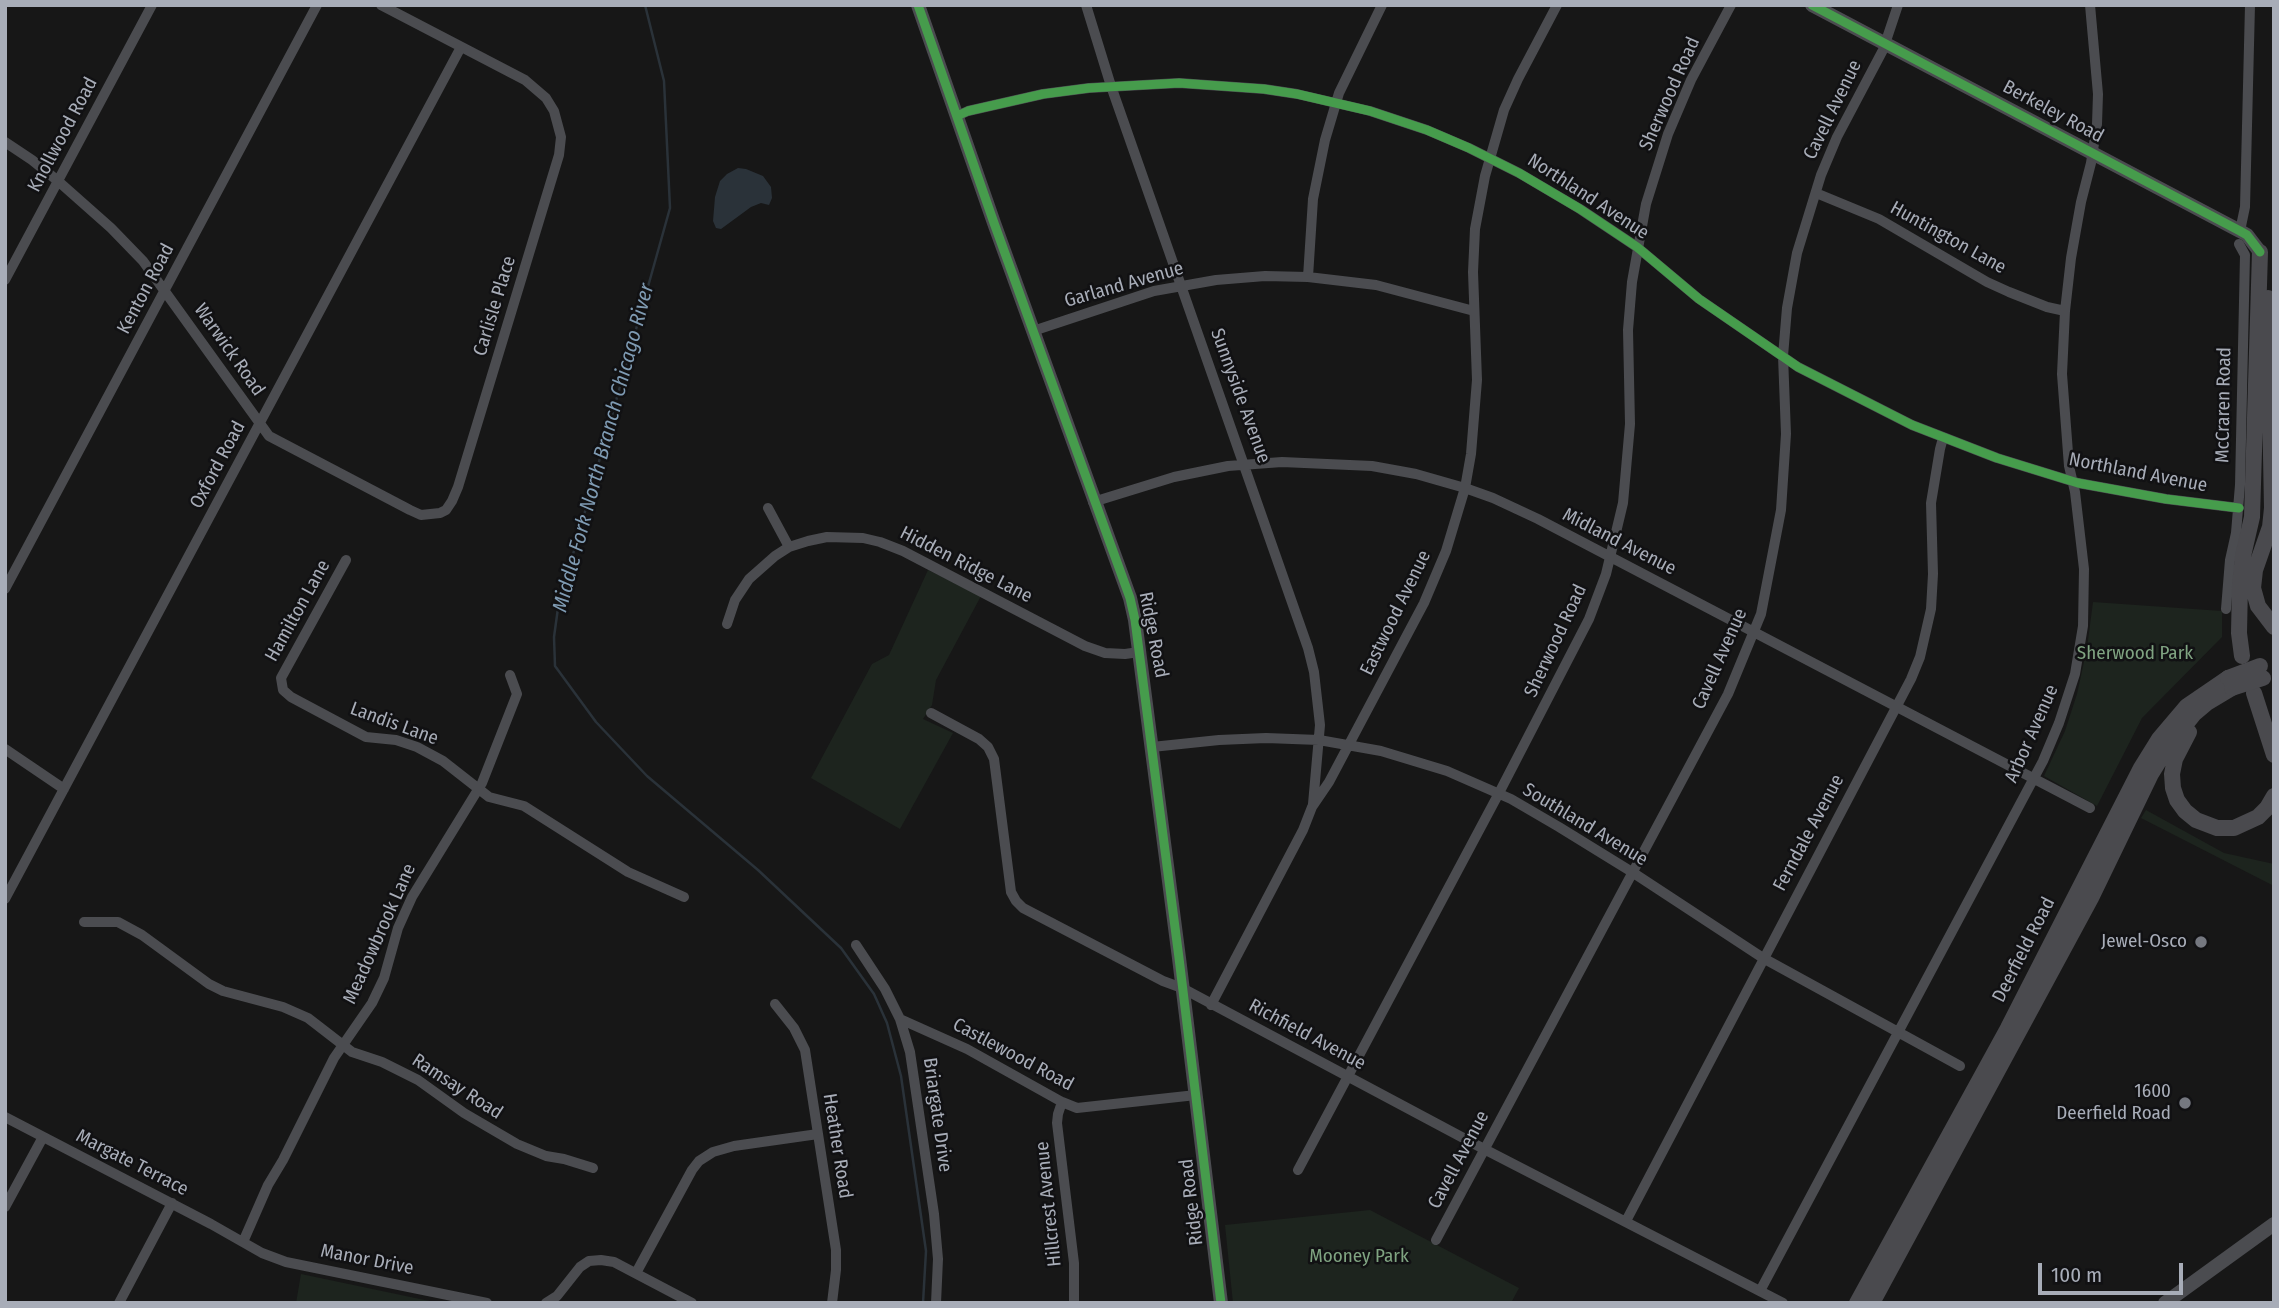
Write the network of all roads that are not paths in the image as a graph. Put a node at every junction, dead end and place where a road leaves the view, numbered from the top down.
1 (152, 5) edge
2 (317, 5) edge
3 (381, 5) edge
4 (918, 5) edge
5 (1086, 5) edge
6 (1382, 5) edge
7 (1557, 5) edge
8 (1731, 5) edge
9 (1812, 5) edge
10 (1898, 5) edge
11 (2090, 5) edge
12 (2250, 5) edge
13 (1885, 43) junction
14 (461, 47) junction
15 (1111, 86) junction
16 (1336, 103) junction
17 (957, 116) junction
18 (5, 142) edge
19 (2093, 153) junction
20 (1490, 158) junction
21 (58, 181) junction
22 (1816, 193) junction
23 (2240, 238) junction
24 (1637, 247) junction
25 (2267, 252) edge
26 (1308, 277) junction
27 (5, 280) edge
28 (1182, 285) junction
29 (165, 289) junction
30 (1474, 311) junction
31 (2065, 311) junction
32 (1033, 331) junction
33 (1783, 356) junction
34 (260, 424) junction
35 (1944, 438) junction
36 (1244, 464) junction
37 (2071, 480) junction
38 (1465, 488) junction
39 (453, 498) joint
40 (1093, 502) junction
41 (768, 508) dead end
42 (2239, 508) junction
43 (789, 547) junction
44 (1611, 557) junction
45 (346, 560) dead end
46 (5, 589) edge
47 (2226, 610) dead end
48 (727, 624) dead end
49 (2274, 627) edge
50 (1754, 631) junction
51 (1139, 652) junction
52 (2242, 656) dead end
53 (2268, 671) edge
54 (510, 675) dead end
55 (281, 678) joint
56 (2230, 683) junction
57 (2254, 693) dead end
58 (2207, 703) junction
59 (1896, 706) junction
60 (931, 713) dead end
61 (1318, 740) junction
62 (1349, 744) junction
63 (1152, 747) junction
64 (5, 749) edge
65 (2274, 755) edge
66 (2034, 778) junction
67 (64, 789) junction
68 (478, 790) junction
69 (1499, 793) junction
70 (2274, 796) edge
71 (1312, 807) junction
72 (2091, 808) dead end
73 (1632, 872) junction
74 (684, 897) dead end
75 (5, 899) edge
76 (85, 922) dead end
77 (856, 945) dead end
78 (1763, 958) junction
79 (1182, 988) junction
80 (775, 1004) dead end
81 (1211, 1005) junction
82 (900, 1019) junction
83 (1897, 1034) junction
84 (343, 1044) junction
85 (1960, 1066) dead end
86 (1348, 1076) junction
87 (1196, 1095) junction
88 (1062, 1102) junction
89 (5, 1117) edge
90 (818, 1134) junction
91 (43, 1137) junction
92 (1484, 1149) junction
93 (593, 1168) dead end
94 (1298, 1170) dead end
95 (172, 1203) junction
96 (5, 1207) edge
97 (1626, 1221) junction
98 (2274, 1224) edge
99 (1436, 1240) dead end
100 (243, 1242) junction
101 (636, 1273) junction
102 (1760, 1291) junction
103 (119, 1303) edge
104 (487, 1303) edge
105 (546, 1303) edge
106 (692, 1303) edge
107 (832, 1303) edge
108 (936, 1303) edge
109 (1074, 1303) edge
110 (1221, 1303) edge
111 (1783, 1303) edge
112 (1857, 1303) edge
113 (1872, 1303) edge
114 (2165, 1303) edge

1 - 21 street, Knollwood Road
2 - 29 street, Kenton Road
3 - 14 street
4 - 17 street, Ridge Road
5 - 15 street, Sunnyside Avenue
6 - 16 street
7 - 20 street, Eastwood Avenue
8 - 24 street, Sherwood Road
9 - 13 street, Berkeley Road
10 - 13 street, Cavell Avenue
11 - 19 street, Arbor Avenue
12 - 23 street, McCraren Road
13 - 19 street, Berkeley Road
13 - 22 street, Cavell Avenue
14 - 34 street, Oxford Road
14 - 39 street, Carlisle Place
15 - 16 street, Northland Avenue
15 - 17 street, Northland Avenue
15 - 28 street, Sunnyside Avenue
16 - 20 street, Northland Avenue
16 - 26 street
17 - 32 street, Ridge Road
18 - 21 street, Warwick Road
19 - 23 street, Berkeley Road
19 - 31 street, Arbor Avenue
20 - 24 street, Northland Avenue
20 - 30 street, Eastwood Avenue
21 - 27 street, Knollwood Road
21 - 29 street, Warwick Road
22 - 31 street, Huntington Lane
22 - 33 street, Cavell Avenue
23 - 25 street, Berkeley Road
23 - 42 street, McCraren Road
24 - 33 street, Northland Avenue
24 - 44 street, Sherwood Road
25 - 49 main road
25 - 52 main road
26 - 28 street, Garland Avenue
26 - 30 street, Garland Avenue
28 - 32 street, Garland Avenue
28 - 36 street, Sunnyside Avenue
29 - 34 street, Warwick Road
29 - 46 street, Kenton Road
30 - 38 street, Eastwood Avenue
31 - 37 street, Arbor Avenue
32 - 40 street, Ridge Road
33 - 35 street, Northland Avenue
33 - 50 street, Cavell Avenue
34 - 39 street, Warwick Road
34 - 67 street, Oxford Road
35 - 37 street, Northland Avenue
35 - 59 street, Ferndale Avenue
36 - 38 street, Midland Avenue
36 - 40 street, Midland Avenue
36 - 61 street, Sunnyside Avenue
37 - 42 street, Northland Avenue
37 - 66 street, Arbor Avenue
38 - 44 street, Midland Avenue
38 - 62 street, Eastwood Avenue
40 - 51 street, Ridge Road
41 - 43 street
42 - 47 street, McCraren Road
43 - 48 street, Hidden Ridge Lane
43 - 51 street, Hidden Ridge Lane
44 - 50 street, Midland Avenue
44 - 69 street, Sherwood Road
45 - 55 street, Hamilton Lane
50 - 59 street, Midland Avenue
50 - 73 street, Cavell Avenue
51 - 63 street, Ridge Road
53 - 56 main road, Deerfield Road, bridge
54 - 68 street, Meadowbrook Lane
55 - 68 street, Landis Lane
56 - 58 main road, Deerfield Road
56 - 112 main road, Deerfield Road
57 - 65 main road
58 - 70 main road
58 - 113 main road, Deerfield Road
59 - 66 street, Midland Avenue
59 - 78 street, Ferndale Avenue
60 - 79 street, Richfield Avenue
61 - 62 street, Southland Avenue
61 - 63 street, Southland Avenue
61 - 71 street, Sunnyside Avenue
62 - 69 street, Southland Avenue
62 - 71 street, Eastwood Avenue
63 - 79 street, Ridge Road
64 - 67 street
66 - 72 street, Midland Avenue
66 - 83 street, Arbor Avenue
67 - 75 street, Oxford Road
68 - 74 street, Landis Lane
68 - 84 street, Meadowbrook Lane
69 - 73 street, Southland Avenue
69 - 86 street, Sherwood Road
71 - 81 street, Eastwood Avenue
73 - 78 street, Southland Avenue
73 - 92 street, Cavell Avenue
76 - 84 street, Ramsay Road
77 - 82 street, Briargate Drive
78 - 83 street, Southland Avenue
78 - 97 street, Ferndale Avenue
79 - 81 street, Richfield Avenue
79 - 87 street, Ridge Road
80 - 90 street, Heather Road
81 - 86 street, Richfield Avenue
82 - 88 street, Castlewood Road
82 - 108 street, Briargate Drive
83 - 85 street, Southland Avenue
83 - 102 street, Arbor Avenue
84 - 93 street, Ramsay Road
84 - 100 street, Meadowbrook Lane
86 - 92 street, Richfield Avenue
86 - 94 street, Sherwood Road
87 - 88 street, Castlewood Road
87 - 110 street, Ridge Road
88 - 109 street, Hillcrest Avenue
89 - 91 street, Margate Terrace
90 - 101 street
90 - 107 street, Heather Road
91 - 95 street, Margate Terrace
91 - 96 street
92 - 97 street, Richfield Avenue
92 - 99 street, Cavell Avenue
95 - 100 street, Margate Terrace
95 - 103 street
97 - 102 street, Richfield Avenue
98 - 114 street
100 - 104 street, Manor Drive
101 - 105 street
101 - 106 street
102 - 111 street, Richfield Avenue

